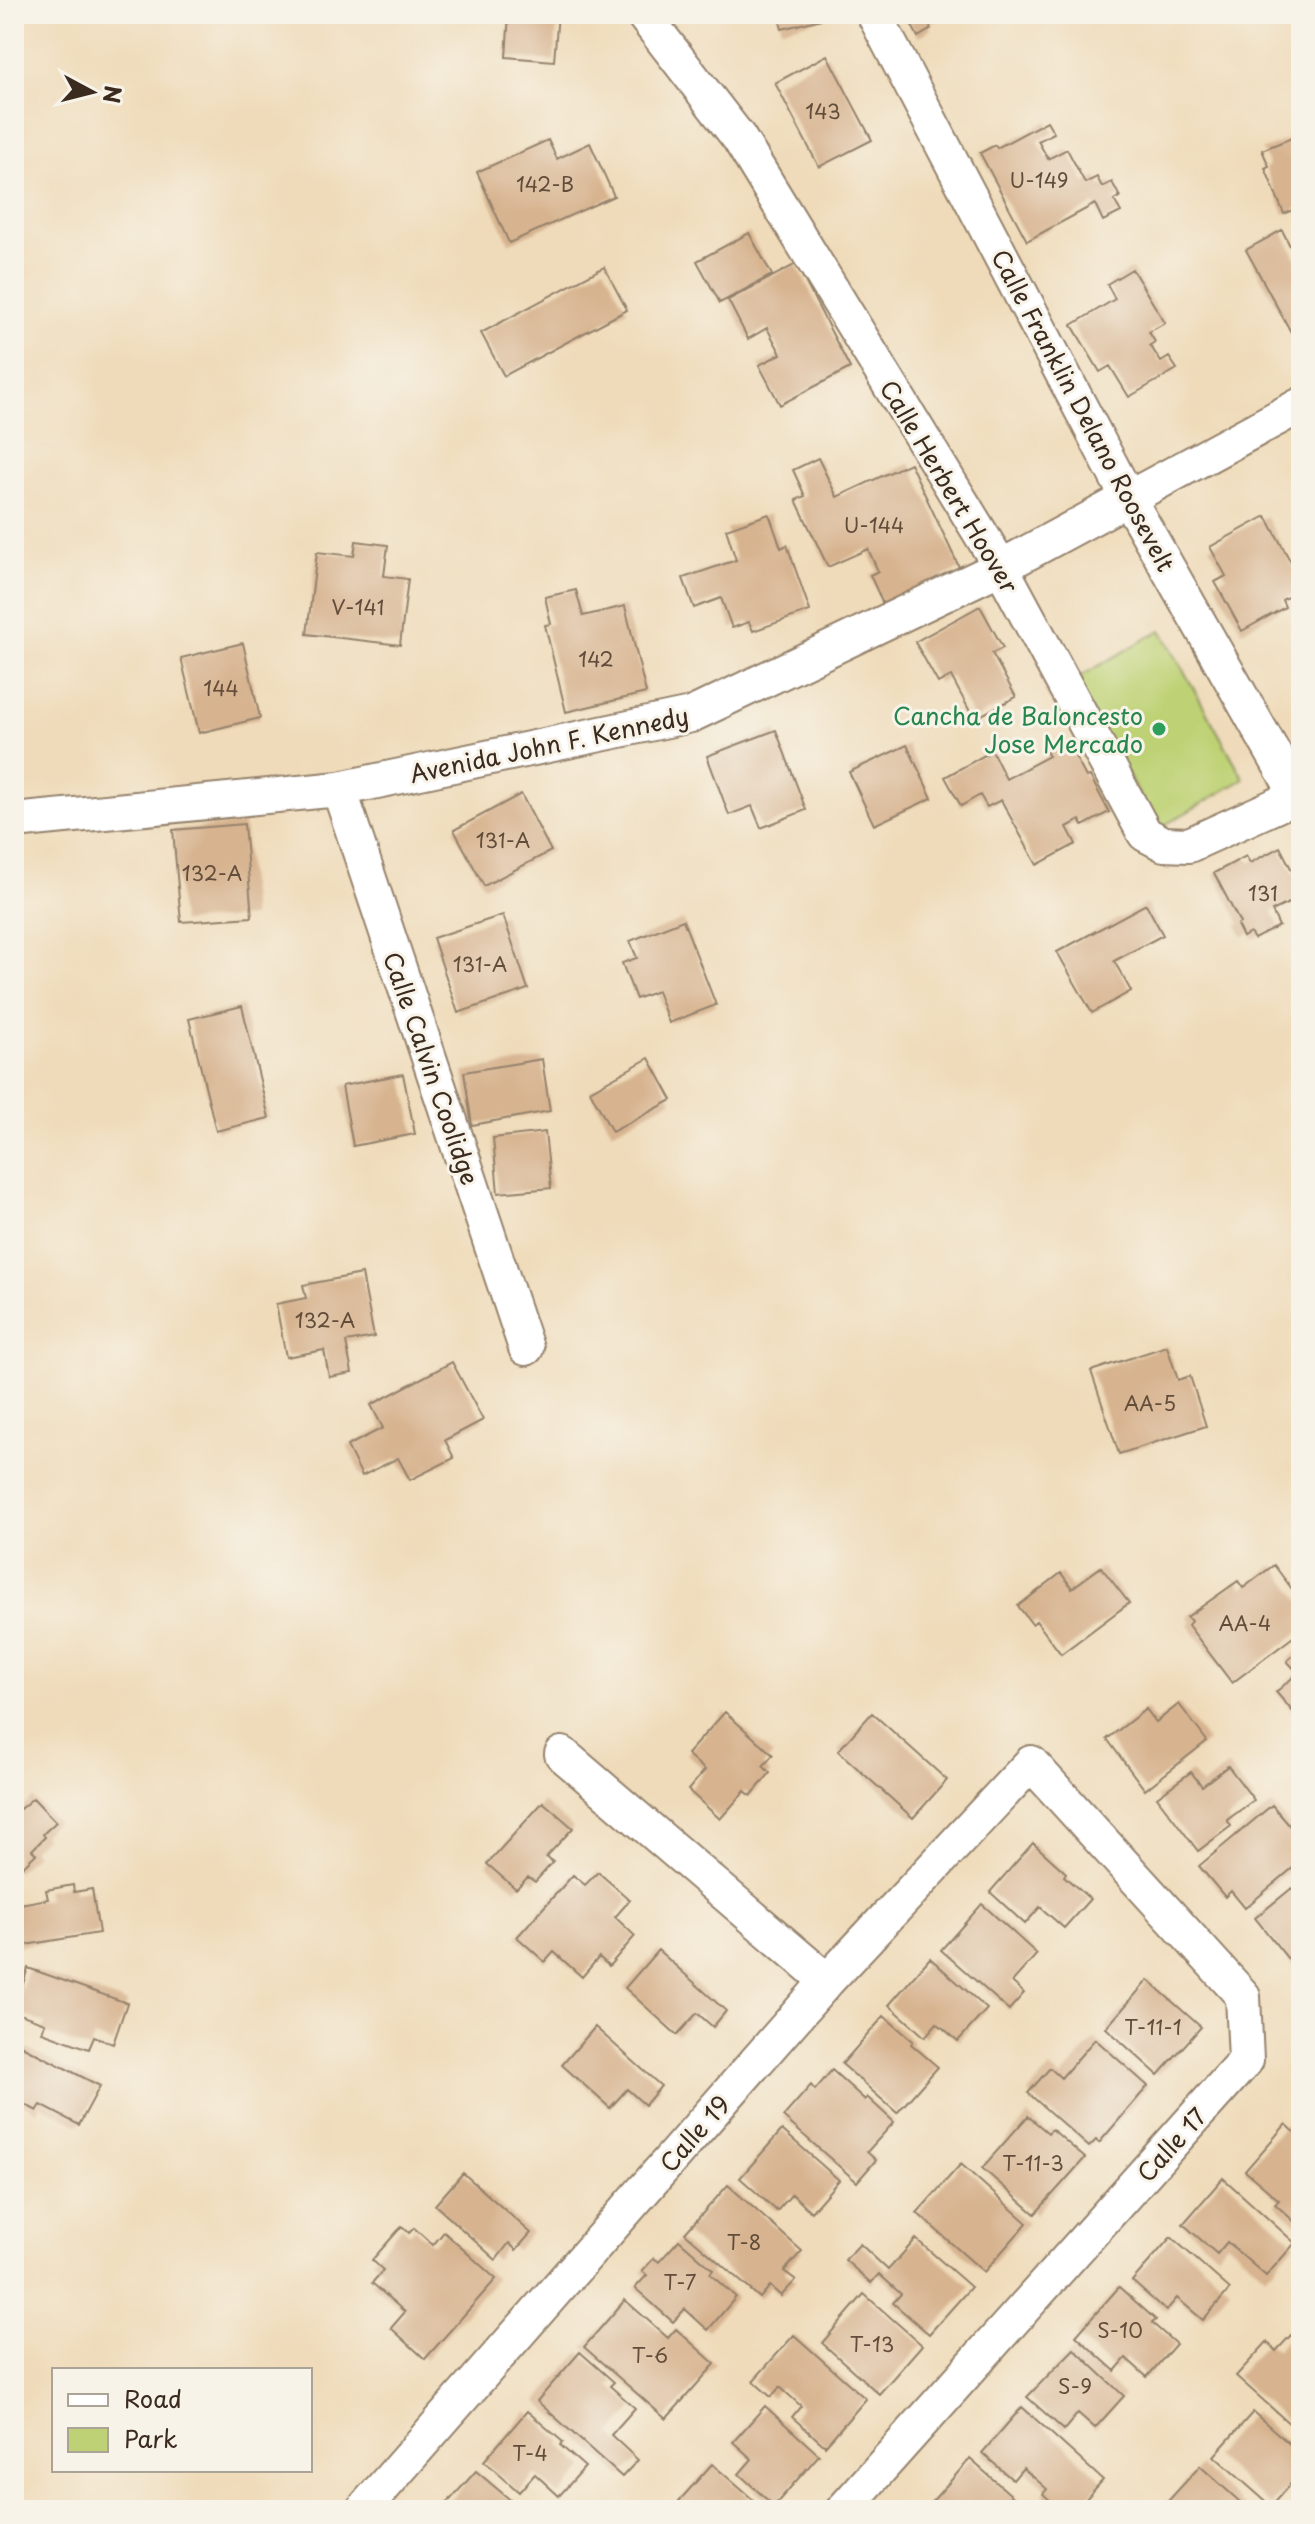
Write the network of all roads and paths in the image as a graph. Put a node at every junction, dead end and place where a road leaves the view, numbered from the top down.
1 (643, 14) edge
2 (874, 14) edge
3 (1301, 405) edge
4 (1129, 500) junction
5 (1001, 567) junction
6 (339, 789) junction
7 (1299, 799) edge
8 (14, 821) edge
9 (526, 1348) dead end
10 (562, 1754) dead end
11 (1031, 1763) joint
12 (827, 1981) junction
13 (363, 2510) edge
14 (843, 2510) edge

1 - 5 street, Calle Herbert Hoover
2 - 4 street, Calle Franklin Delano Roosevelt
3 - 4 street, Avenida John F. Kennedy
4 - 5 street, Avenida John F. Kennedy
4 - 7 street, Calle Franklin Delano Roosevelt
5 - 6 street, Avenida John F. Kennedy
5 - 7 street, Calle Herbert Hoover
6 - 8 street, Avenida John F. Kennedy
6 - 9 street, Calle Calvin Coolidge
10 - 12 street
11 - 12 street, Calle 19
11 - 14 street, Calle 17
12 - 13 street, Calle 19

